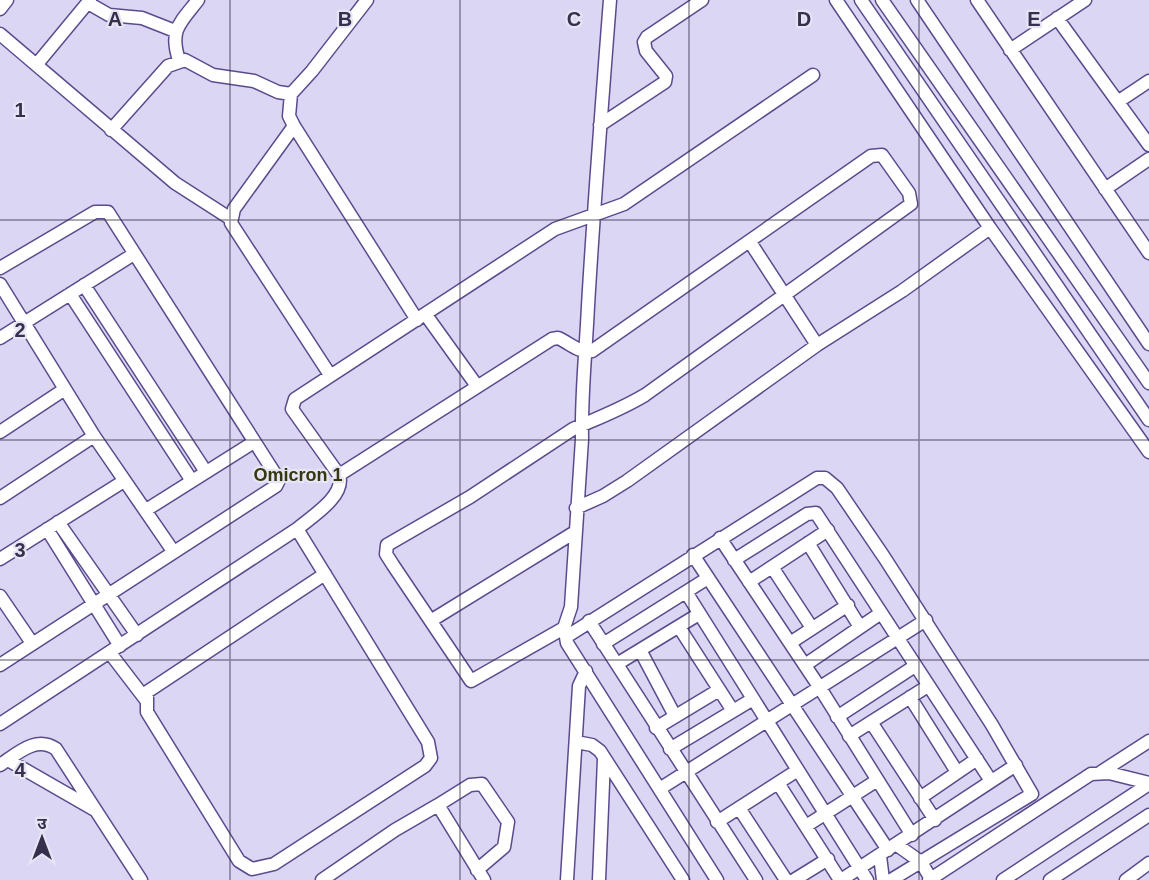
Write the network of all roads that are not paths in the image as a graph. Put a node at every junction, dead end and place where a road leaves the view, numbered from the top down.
1 (7, 0) edge
2 (198, 0) edge
3 (610, 0) edge
4 (702, 0) edge
5 (836, 0) edge
6 (861, 0) edge
7 (882, 0) edge
8 (1085, 0) edge
9 (919, 1) edge
10 (980, 1) edge
11 (89, 2) edge
12 (365, 2) edge
13 (0, 9) edge
14 (1057, 18) junction
15 (175, 31) junction
16 (0, 34) edge
17 (1010, 50) junction
18 (179, 60) junction
19 (38, 64) junction
20 (813, 75) dead end
21 (1149, 81) edge
22 (291, 94) junction
23 (1119, 101) junction
24 (600, 125) junction
25 (294, 126) junction
26 (111, 130) junction
27 (1149, 145) edge
28 (1149, 159) edge
29 (1105, 189) junction
30 (593, 216) junction
31 (231, 219) junction
32 (990, 228) junction
33 (1149, 229) edge
34 (1138, 237) junction
35 (750, 242) junction
36 (1149, 253) edge
37 (134, 254) junction
38 (0, 268) edge
39 (0, 284) edge
40 (84, 285) junction
41 (70, 294) junction
42 (784, 296) junction
43 (422, 317) junction
44 (25, 322) junction
45 (0, 338) edge
46 (1149, 344) edge
47 (817, 345) junction
48 (586, 352) junction
49 (330, 375) junction
50 (1149, 383) edge
51 (477, 386) junction
52 (65, 389) junction
53 (1149, 420) edge
54 (582, 425) junction
55 (0, 432) edge
56 (94, 436) junction
57 (254, 442) junction
58 (1149, 452) edge
59 (206, 472) junction
60 (339, 475) junction
61 (124, 481) junction
62 (192, 481) junction
63 (0, 498) edge
64 (576, 508) junction
65 (146, 510) junction
66 (58, 522) junction
67 (47, 529) junction
68 (297, 529) junction
69 (828, 530) junction
70 (575, 532) junction
71 (720, 538) junction
72 (808, 543) junction
73 (173, 551) junction
74 (693, 555) junction
75 (0, 559) edge
76 (734, 560) junction
77 (772, 567) junction
78 (325, 574) junction
79 (708, 578) junction
80 (749, 582) junction
81 (686, 592) junction
82 (110, 594) junction
83 (1, 601) edge
84 (94, 604) junction
85 (848, 605) junction
86 (881, 613) junction
87 (699, 614) junction
88 (926, 620) junction
89 (432, 621) junction
90 (589, 621) junction
91 (679, 627) junction
92 (860, 627) junction
93 (812, 628) junction
94 (137, 636) junction
95 (897, 638) junction
96 (32, 643) junction
97 (790, 643) junction
98 (603, 644) junction
99 (115, 650) junction
100 (640, 651) junction
101 (616, 664) junction
102 (0, 665) edge
103 (805, 665) junction
104 (915, 666) junction
105 (586, 671) junction
106 (928, 686) junction
107 (820, 688) junction
108 (719, 690) junction
109 (910, 697) junction
110 (753, 699) junction
111 (146, 700) junction
112 (792, 706) junction
113 (733, 711) junction
114 (675, 716) junction
115 (837, 717) junction
116 (767, 722) junction
117 (871, 722) junction
118 (0, 724) edge
119 (656, 728) junction
120 (849, 736) junction
121 (1149, 741) edge
122 (576, 742) junction
123 (670, 750) junction
124 (604, 759) junction
125 (977, 759) junction
126 (4, 763) edge
127 (1016, 765) junction
128 (798, 770) junction
129 (957, 772) junction
130 (1101, 772) junction
131 (685, 773) junction
132 (876, 781) junction
133 (992, 781) junction
134 (778, 783) junction
135 (1149, 783) edge
136 (661, 788) junction
137 (852, 797) junction
138 (920, 798) junction
139 (438, 806) junction
140 (739, 808) junction
141 (96, 811) junction
142 (825, 814) junction
143 (1149, 815) edge
144 (935, 820) junction
145 (717, 822) junction
146 (806, 826) junction
147 (912, 835) junction
148 (888, 850) junction
149 (828, 859) junction
150 (921, 862) junction
151 (1149, 863) edge
152 (860, 868) junction
153 (480, 875) edge
154 (930, 879) edge
155 (141, 880) edge
156 (322, 880) edge
157 (567, 880) edge
158 (599, 880) edge
159 (682, 880) edge
160 (717, 880) edge
161 (756, 880) edge
162 (786, 880) edge
163 (794, 880) edge
164 (840, 880) edge
165 (867, 880) edge
166 (883, 880) edge
167 (891, 880) edge
168 (1003, 880) edge
169 (1050, 880) edge
170 (1126, 880) edge

1 - 13 street
2 - 15 street
3 - 24 street
4 - 24 street
5 - 32 street
6 - 53 street
7 - 50 street
8 - 14 street
9 - 46 street
10 - 17 street
11 - 15 street
11 - 19 street
12 - 22 street
14 - 17 street
14 - 23 street
15 - 18 street
16 - 19 street
17 - 29 street
18 - 22 street
18 - 26 street
19 - 26 street
20 - 30 street
21 - 23 street
22 - 25 street
23 - 27 street
24 - 30 street
25 - 31 street
25 - 43 street
26 - 31 street
28 - 29 street
29 - 34 street
30 - 43 street
30 - 48 street
31 - 49 street
32 - 47 street
32 - 58 street
33 - 34 street
34 - 36 street
35 - 42 street
35 - 42 street
35 - 48 street
37 - 38 street
37 - 40 street
37 - 57 street
39 - 44 street
40 - 41 street
40 - 59 street
41 - 44 street
41 - 62 street
42 - 47 street
42 - 54 street
43 - 49 street
43 - 51 street
44 - 45 street
44 - 52 street
47 - 64 street
48 - 51 street
48 - 54 street
49 - 60 street
51 - 60 street
52 - 55 street
52 - 56 street
54 - 64 street
54 - 89 street
56 - 61 street
56 - 63 street
57 - 59 street
57 - 73 street
59 - 62 street
60 - 68 street
61 - 65 street
61 - 66 street
62 - 65 street
64 - 70 street
65 - 73 street
66 - 67 street
66 - 82 street
67 - 75 street
67 - 84 street
68 - 78 street
68 - 94 street
69 - 72 street
69 - 76 street
69 - 86 street
70 - 89 street
70 - 89 street
71 - 74 street
71 - 76 street
71 - 88 street
72 - 77 street
72 - 85 street
73 - 82 street
74 - 79 street
74 - 90 street
76 - 80 street
77 - 80 street
77 - 93 street
78 - 111 street
78 - 111 street
79 - 81 street
79 - 112 street
80 - 97 street
81 - 87 street
81 - 98 street
82 - 84 street
82 - 94 street
83 - 96 street
84 - 96 street
84 - 99 street
85 - 92 street
85 - 93 street
86 - 92 street
86 - 95 street
87 - 91 street
87 - 110 street
88 - 95 street
88 - 127 street
90 - 98 street
90 - 105 street
91 - 100 street
91 - 108 street
92 - 103 street
93 - 97 street
94 - 99 street
95 - 104 street
95 - 107 street
96 - 102 street
97 - 103 street
98 - 101 street
99 - 111 street
99 - 118 street
100 - 101 street
100 - 114 street
101 - 119 street
103 - 107 street
104 - 106 street
104 - 115 street
105 - 122 street
105 - 136 street
106 - 109 street
106 - 125 street
107 - 112 street
107 - 115 street
108 - 113 street
108 - 114 street
109 - 117 street
109 - 129 street
110 - 113 street
110 - 116 street
112 - 116 street
112 - 137 street
113 - 123 street
114 - 119 street
115 - 120 street
116 - 128 street
116 - 131 street
117 - 120 street
117 - 138 street
119 - 123 street
120 - 132 street
121 - 130 street
122 - 124 street
122 - 157 street
123 - 131 street
124 - 158 street
124 - 159 street
125 - 129 street
125 - 133 street
126 - 141 street
126 - 141 street
127 - 133 street
127 - 150 street
128 - 134 street
128 - 142 street
129 - 138 street
130 - 135 street
130 - 154 street
131 - 136 street
131 - 145 street
132 - 137 street
132 - 147 street
133 - 144 street
134 - 140 street
134 - 146 street
135 - 168 street
136 - 160 street
137 - 142 street
137 - 148 street
138 - 144 street
139 - 153 street
139 - 153 street
139 - 156 street
140 - 145 street
140 - 162 street
141 - 155 street
142 - 146 street
142 - 152 street
143 - 169 street
144 - 147 street
145 - 161 street
146 - 149 street
147 - 148 street
148 - 150 street
148 - 152 street
148 - 166 street
149 - 163 street
149 - 164 street
150 - 154 street
150 - 167 street
151 - 170 street
152 - 164 street
152 - 165 street

